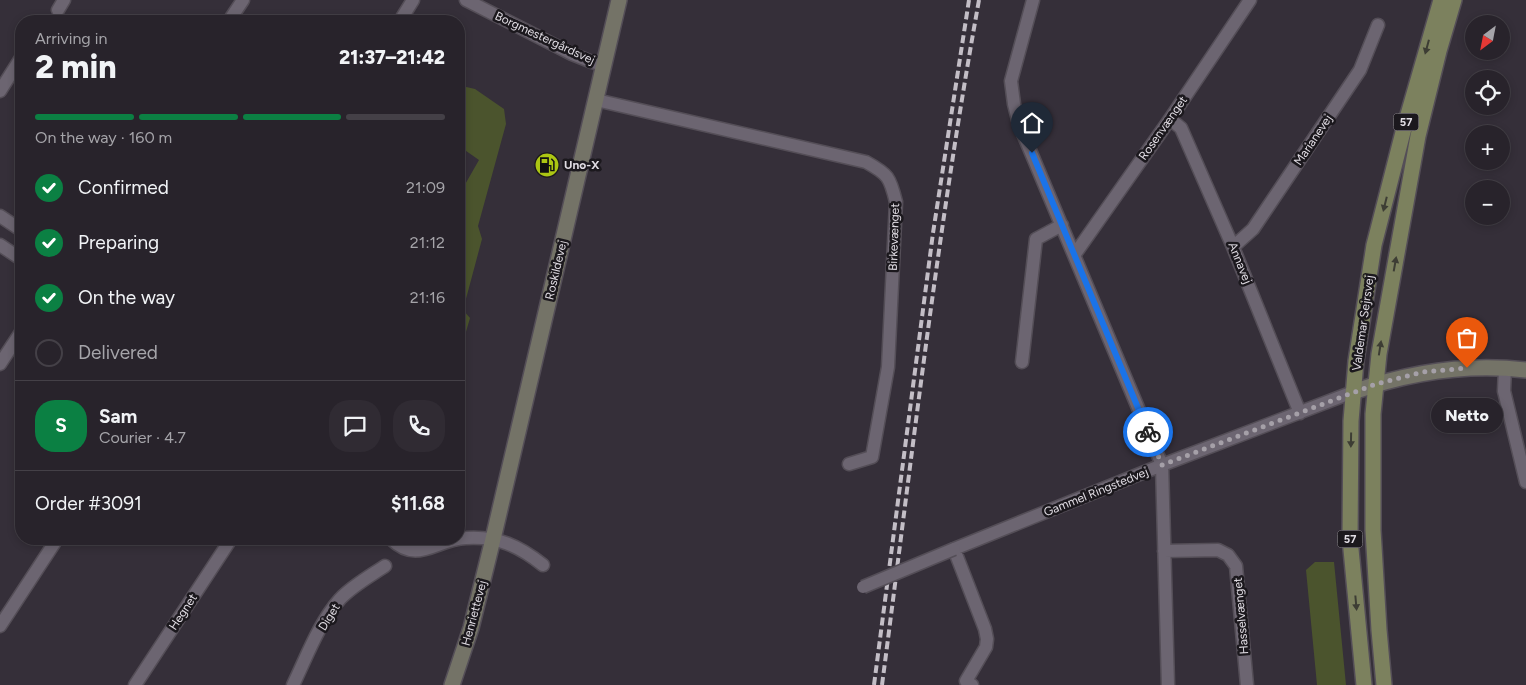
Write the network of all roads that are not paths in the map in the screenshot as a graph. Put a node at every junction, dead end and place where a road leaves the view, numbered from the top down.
1 (243, 0) edge
2 (413, 0) edge
3 (466, 0) edge
4 (619, 0) edge
5 (1033, 0) edge
6 (1250, 0) edge
7 (1441, 0) edge
8 (1454, 0) edge
9 (488, 5) edge
10 (233, 15) edge
11 (404, 15) edge
12 (1378, 25) dead end
13 (604, 65) junction
14 (15, 67) edge
15 (0, 91) edge
16 (596, 100) junction
17 (1170, 119) junction
18 (0, 216) edge
19 (1062, 225) junction
20 (15, 226) edge
21 (0, 245) edge
22 (1234, 247) junction
23 (1075, 254) junction
24 (15, 255) edge
25 (15, 341) edge
26 (1022, 362) dead end
27 (0, 364) edge
28 (1505, 368) junction
29 (1526, 370) edge
30 (1376, 384) junction
31 (1353, 392) junction
32 (1300, 413) junction
33 (849, 464) dead end
34 (1162, 465) junction
35 (1526, 482) edge
36 (465, 538) edge
37 (493, 539) junction
38 (53, 545) edge
39 (227, 545) edge
40 (398, 545) edge
41 (439, 545) edge
42 (954, 549) junction
43 (1164, 551) junction
44 (543, 565) dead end
45 (385, 566) dead end
46 (863, 587) dead end
47 (0, 626) edge
48 (966, 684) edge
49 (135, 685) edge
50 (293, 685) edge
51 (452, 685) edge
52 (1168, 685) edge
53 (1247, 685) edge
54 (1364, 685) edge
55 (1384, 685) edge

1 - 10 street
2 - 11 street
3 - 9 street, Borgmestergårdsvej
4 - 13 street, Roskildevej
5 - 19 street
6 - 17 street, Rosenvænget
7 -> 31 main road, Valdemar Sejrsvej / 57
30 -> 8 main road, Valdemar Sejrsvej / 57
9 - 13 street, Borgmestergårdsvej
12 - 22 street, Marianevej
13 - 16 street, Roskildevej
14 - 15 street
16 - 33 street, Birkevænget
16 - 37 street, Roskildevej
17 - 22 street, Annavej
17 - 23 street, Rosenvænget
18 - 20 street
19 - 23 street
19 - 26 street
21 - 24 street
22 - 32 street, Annavej
23 - 34 street
25 - 27 street
28 - 29 street, Gammel Ringstedvej
28 - 30 street, Gammel Ringstedvej
28 - 35 street
30 - 31 street, Gammel Ringstedvej
30 - 55 main road, Valdemar Sejrsvej / 57
31 - 32 street, Gammel Ringstedvej
31 -> 54 main road, Valdemar Sejrsvej / 57
32 - 34 street, Gammel Ringstedvej
34 - 42 street, Gammel Ringstedvej
34 - 43 street
36 - 37 street
37 - 44 street
37 - 51 street, Henriettevej
38 - 47 street
39 - 49 street, Hegnet
40 - 41 street
42 - 46 street, Gammel Ringstedvej, bridge
42 - 48 street
43 - 52 street
43 - 53 street, Hasselvænget
45 - 50 street, Diget

